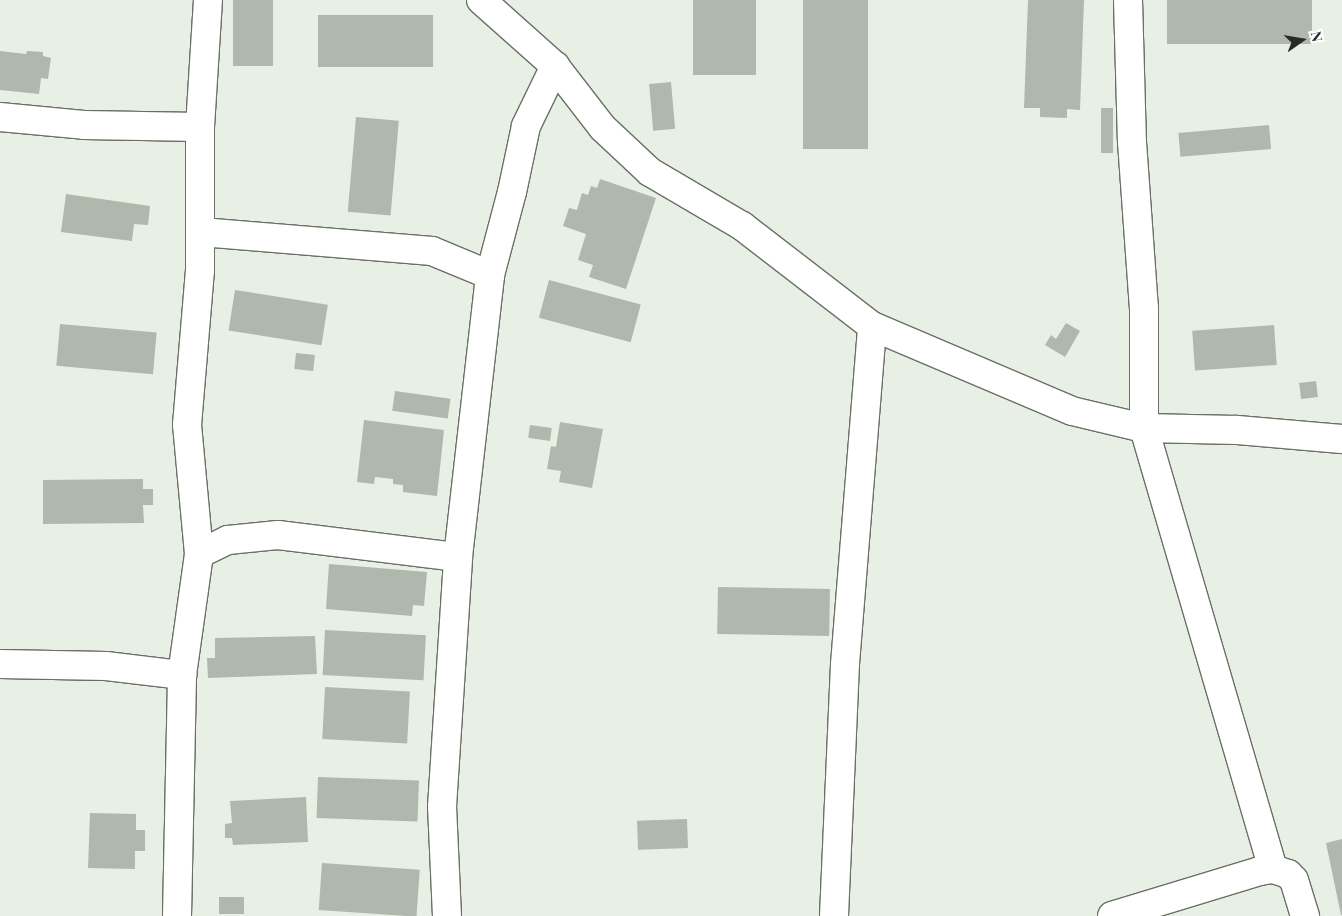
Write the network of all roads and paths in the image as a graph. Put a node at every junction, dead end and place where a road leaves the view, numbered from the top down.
1 (208, 0) edge
2 (482, 0) edge
3 (1128, 0) edge
4 (555, 66) junction
5 (0, 117) edge
6 (200, 127) junction
7 (201, 232) junction
8 (490, 275) junction
9 (872, 326) junction
10 (1144, 428) junction
11 (1342, 439) edge
12 (199, 554) junction
13 (458, 557) junction
14 (0, 664) edge
15 (182, 674) junction
16 (1273, 870) junction
17 (177, 916) edge
18 (447, 916) edge
19 (834, 916) edge
20 (1112, 916) edge
21 (1305, 916) edge

1 - 6 street
2 - 4 street
3 - 10 street
4 - 8 street
4 - 9 street
5 - 6 street
6 - 7 street
7 - 8 street
7 - 12 street
8 - 13 street
9 - 10 street
9 - 19 street
10 - 11 street
10 - 16 street
12 - 13 street
12 - 15 street
13 - 18 street
14 - 15 street
15 - 17 street
16 - 20 street
16 - 21 street

